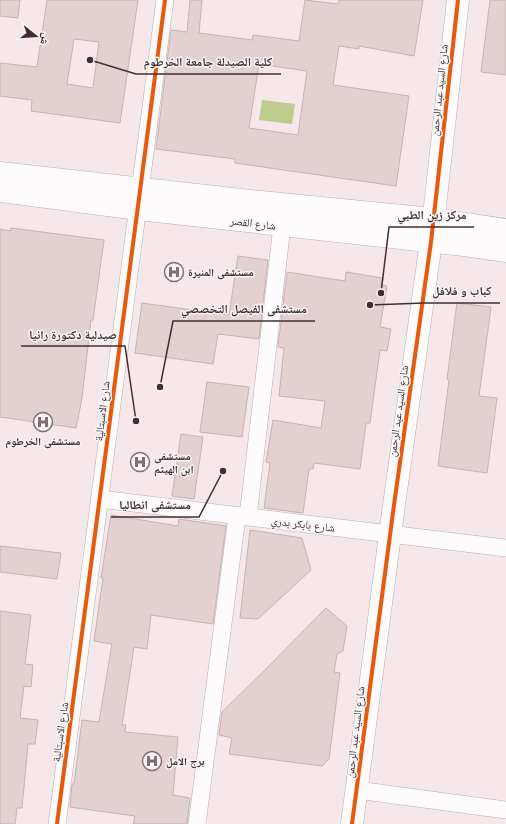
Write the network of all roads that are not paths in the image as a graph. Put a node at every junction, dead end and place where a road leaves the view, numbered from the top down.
1 (165, 0) edge
2 (458, 0) edge
3 (0, 173) edge
4 (0, 191) edge
5 (139, 199) junction
6 (433, 219) junction
7 (282, 226) junction
8 (506, 230) edge
9 (431, 242) junction
10 (506, 251) edge
11 (100, 499) junction
12 (243, 517) junction
13 (390, 535) junction
14 (506, 548) edge
15 (357, 790) junction
16 (506, 810) edge
17 (56, 824) edge
18 (197, 824) edge
19 (352, 824) edge

1 - 5 street, شارع الاسبتالية
2 - 6 main road, شارع السيد عبد الرحمن
3 - 5 main road, شارع القصر
4 - 5 main road, شارع القصر
5 - 6 main road, شارع القصر
5 - 7 main road, شارع القصر
5 - 11 street, شارع الاسبتالية
6 - 8 main road, شارع القصر
6 - 9 main road, شارع السيد عبد الرحمن
7 - 9 main road, شارع القصر
7 - 12 street
9 - 10 main road, شارع القصر
9 - 13 main road, شارع السيد عبد الرحمن
11 - 12 street, شارع بابكر بدري
11 - 17 street, شارع الاسبتالية
12 - 13 street, شارع بابكر بدري
12 - 18 street
13 - 14 street, شارع بابكر بدري
13 - 15 main road, شارع السيد عبد الرحمن
15 - 16 street
15 - 19 main road, شارع السيد عبد الرحمن

